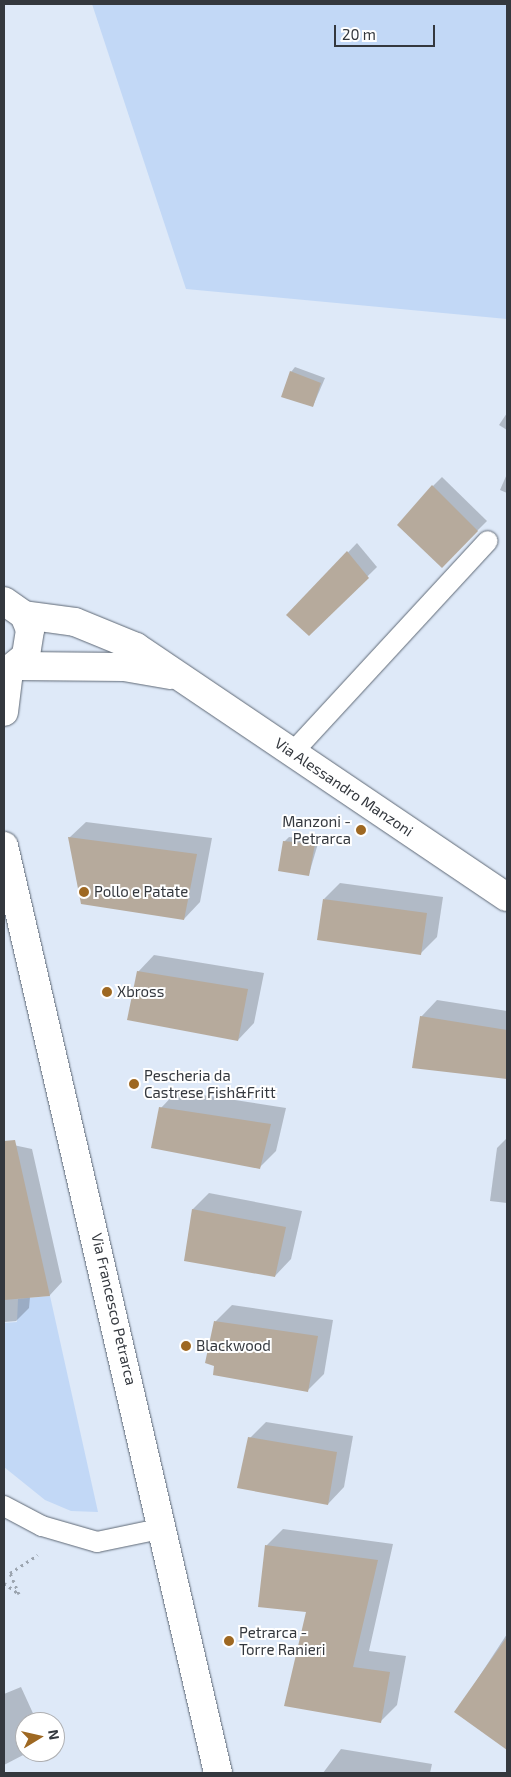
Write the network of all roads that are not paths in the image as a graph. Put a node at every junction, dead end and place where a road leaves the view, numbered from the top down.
1 (488, 541) dead end
2 (14, 608) edge
3 (10, 670) edge
4 (186, 680) junction
5 (4, 712) edge
6 (292, 752) junction
7 (4, 846) edge
8 (505, 898) edge
9 (4, 1506) edge
10 (164, 1528) junction
11 (218, 1773) edge

1 - 6 lane
2 - 3 street
2 - 4 street, Via Alessandro Manzoni
3 - 4 street, Via Alessandro Manzoni
3 - 5 street
4 - 6 street, Via Alessandro Manzoni
6 - 8 street, Via Alessandro Manzoni
7 - 10 street, Via Francesco Petrarca
9 - 10 lane
10 - 11 street, Via Francesco Petrarca

